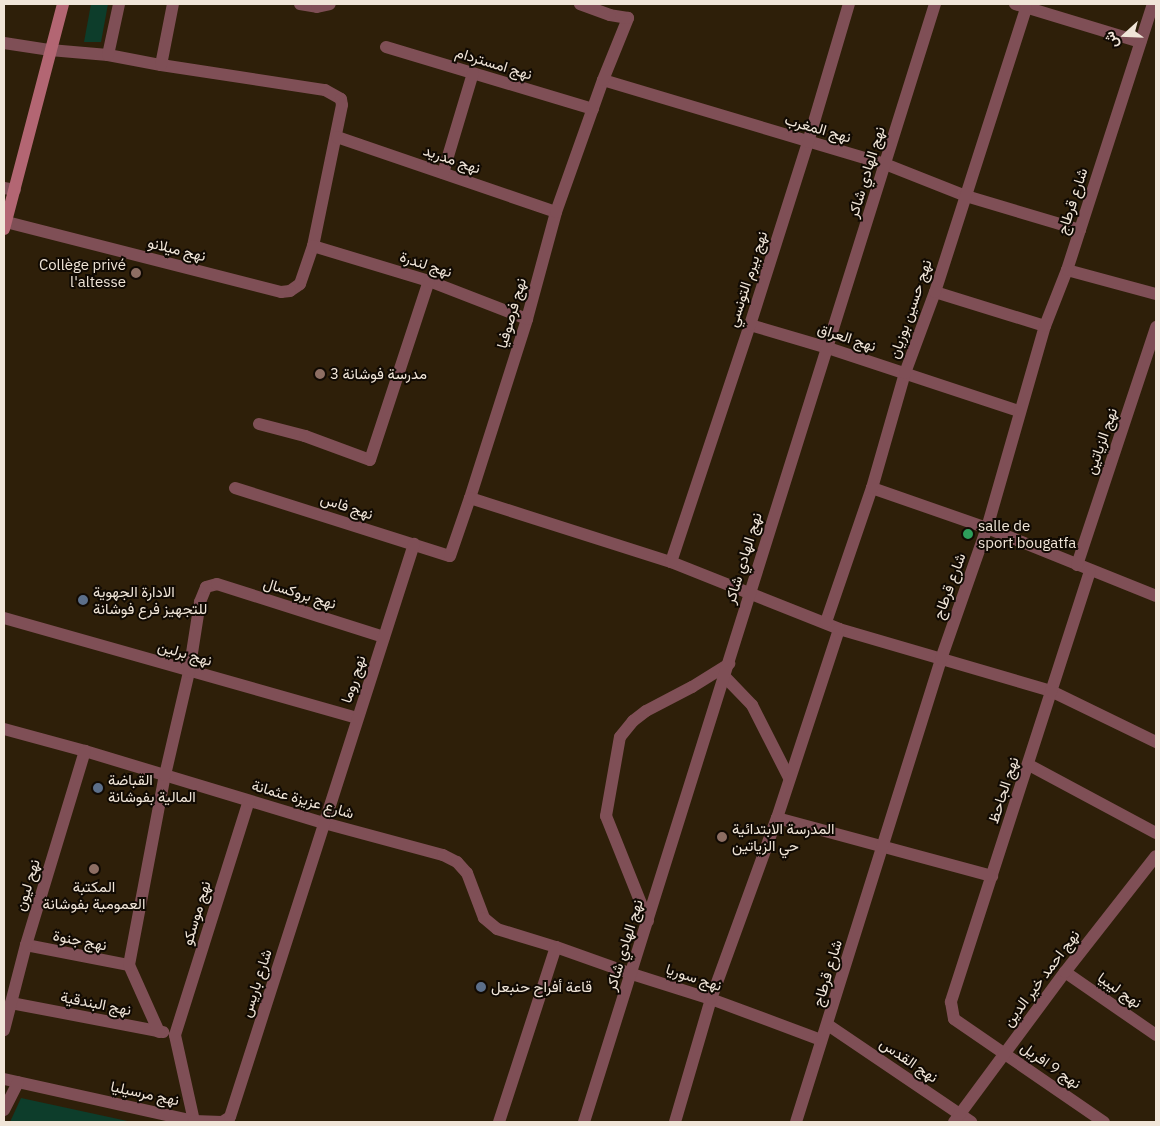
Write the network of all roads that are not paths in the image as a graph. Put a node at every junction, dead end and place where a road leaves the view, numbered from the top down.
1 (64, 4) edge
2 (119, 4) edge
3 (173, 4) edge
4 (300, 4) edge
5 (330, 4) edge
6 (580, 4) edge
7 (849, 4) edge
8 (935, 4) edge
9 (1154, 4) edge
10 (1021, 6) edge
11 (1040, 8) edge
12 (1140, 42) junction
13 (4, 43) edge
14 (386, 47) dead end
15 (50, 50) junction
16 (108, 55) junction
17 (160, 65) junction
18 (473, 74) junction
19 (603, 80) junction
20 (593, 110) junction
21 (337, 138) junction
22 (808, 142) junction
23 (885, 164) junction
24 (443, 173) junction
25 (9, 189) edge
26 (966, 196) junction
27 (556, 212) junction
28 (5, 225) edge
29 (1080, 230) junction
30 (313, 246) junction
31 (1067, 270) junction
32 (429, 281) junction
33 (935, 292) junction
34 (1156, 294) edge
35 (527, 319) junction
36 (750, 324) junction
37 (1045, 326) junction
38 (1156, 327) edge
39 (828, 348) junction
40 (905, 373) junction
41 (1019, 411) junction
42 (259, 424) dead end
43 (235, 488) dead end
44 (872, 488) junction
45 (470, 498) junction
46 (987, 528) junction
47 (414, 544) junction
48 (450, 556) joint
49 (671, 562) junction
50 (1076, 565) junction
51 (1090, 571) junction
52 (749, 593) junction
53 (1156, 596) edge
54 (4, 618) edge
55 (826, 622) junction
56 (839, 629) junction
57 (384, 637) junction
58 (941, 659) junction
59 (729, 664) junction
60 (189, 672) junction
61 (725, 677) junction
62 (1051, 691) junction
63 (357, 718) junction
64 (4, 729) edge
65 (1156, 742) edge
66 (85, 751) junction
67 (1029, 765) junction
68 (165, 775) junction
69 (789, 778) junction
70 (249, 801) junction
71 (777, 818) junction
72 (324, 823) junction
73 (1156, 833) edge
74 (884, 847) junction
75 (1156, 856) edge
76 (992, 876) junction
77 (648, 921) junction
78 (26, 945) junction
79 (556, 947) junction
80 (129, 965) junction
81 (1065, 972) junction
82 (632, 974) junction
83 (711, 999) junction
84 (11, 1003) junction
85 (954, 1019) joint
86 (828, 1025) junction
87 (1154, 1029) edge
88 (4, 1030) edge
89 (159, 1032) junction
90 (175, 1035) junction
91 (821, 1040) junction
92 (1005, 1052) junction
93 (4, 1079) edge
94 (18, 1082) junction
95 (4, 1110) edge
96 (957, 1118) edge
97 (194, 1120) junction
98 (499, 1122) edge
99 (584, 1122) edge
100 (675, 1122) edge
101 (796, 1122) edge
102 (971, 1122) edge
103 (1104, 1122) edge

1 - 15 main road
2 - 16 street
3 - 17 street
4 - 5 street
6 - 19 street, نهج فرصوفيا
7 - 22 street, نهج بيرم التونسي
8 - 23 street, نهج الهادي شاكر
9 - 12 street, شارع قرطاج
10 - 11 street
10 - 26 street, نهج حسين بوزيان
11 - 12 street
12 - 29 street, شارع قرطاج
13 - 15 street
14 - 18 street, نهج امستردام
15 - 16 street
15 - 25 main road
16 - 17 street
17 - 21 street, نهج ميلانو
18 - 20 street, نهج امستردام
18 - 24 street
19 - 20 street, نهج فرصوفيا
19 - 22 street, نهج المغرب
20 - 27 street, نهج فرصوفيا
21 - 24 street, نهج مدريد
21 - 30 street, نهج ميلانو
22 - 23 street, نهج المغرب
22 - 36 street, نهج بيرم التونسي
23 - 26 street, نهج المغرب
23 - 39 street, نهج الهادي شاكر
24 - 27 street, نهج مدريد
25 - 28 main road
26 - 29 street, نهج المغرب
26 - 33 street, نهج حسين بوزيان
27 - 35 street, نهج فرصوفيا
28 - 30 street, نهج ميلانو
29 - 31 street, شارع قرطاج
30 - 32 street, نهج لندرة
31 - 34 street
31 - 37 street, شارع قرطاج
32 - 35 street, نهج لندرة
32 - 42 street
33 - 37 street
33 - 40 street, نهج حسين بوزيان
35 - 45 street, نهج فرصوفيا
36 - 39 street, نهج العراق
36 - 49 street, نهج بيرم التونسي
37 - 41 street, شارع قرطاج
38 - 50 street, نهج الزياتين
39 - 40 street, نهج العراق
39 - 52 street, نهج الهادي شاكر
40 - 41 street, نهج العراق
40 - 44 street, نهج حسين بوزيان
41 - 46 street, شارع قرطاج
43 - 47 street, نهج فاس
44 - 46 street
44 - 55 street, نهج حسين بوزيان
45 - 48 street, نهج فرصوفيا
45 - 49 street
46 - 50 street
46 - 58 street, شارع قرطاج
47 - 48 street, نهج فاس
47 - 57 street, نهج روما
49 - 52 street
50 - 51 street
51 - 53 street
51 - 62 street, نهج الجاحظ
52 - 55 street
52 - 59 street, نهج الهادي شاكر
54 - 60 street, نهج برلين
55 - 56 street
56 - 58 street
56 - 69 street
57 - 60 street, نهج بروكسال
57 - 63 street, نهج روما
58 - 62 street
58 - 74 street, شارع قرطاج
59 - 61 street, نهج الهادي شاكر
59 - 77 street
60 - 63 street, نهج برلين
60 - 68 street
61 - 69 street
61 - 77 street, نهج الهادي شاكر
62 - 65 street
62 - 67 street, نهج الجاحظ
63 - 72 street, نهج روما
64 - 66 street, شارع عزيزة عثمانة
66 - 68 street, شارع عزيزة عثمانة
66 - 78 street, نهح ليون
67 - 73 street
67 - 76 street, نهج الجاحظ
68 - 70 street, شارع عزيزة عثمانة
68 - 80 street
69 - 71 street
70 - 72 street, شارع عزيزة عثمانة
70 - 90 street, نهج موسكو
71 - 74 street
71 - 83 street
72 - 79 street, شارع عزيزة عثمانة
72 - 97 street, شارع باريس
74 - 76 street
74 - 86 street, شارع قرطاج
75 - 81 street, نهج احمد خير الدين
76 - 85 street, نهج الجاحظ
77 - 82 street, نهج الهادي شاكر
78 - 80 street, نهج جنوة
78 - 84 street, نهح ليون
79 - 82 street, نهج سوريا
79 - 98 street
80 - 89 street
81 - 87 street, نهج ليبيا
81 - 92 street, نهج احمد خير الدين
82 - 83 street, نهج سوريا
82 - 99 street, نهج الهادي شاكر
83 - 91 street, نهج سوريا
83 - 100 street
84 - 88 street, نهح ليون
84 - 89 street, نهج البندقية
85 - 92 street, نهج 9 افريل
86 - 91 street, شارع قرطاج
86 - 96 street, نهج القدس
89 - 90 street, نهج البندقية
90 - 97 street, نهج مرسيليا
91 - 101 street, شارع قرطاج
92 - 96 street, نهج احمد خير الدين
92 - 103 street, نهج 9 افريل
93 - 94 street, نهج مرسيليا
94 - 95 street
94 - 97 street, نهج مرسيليا
96 - 102 street, نهج القدس

